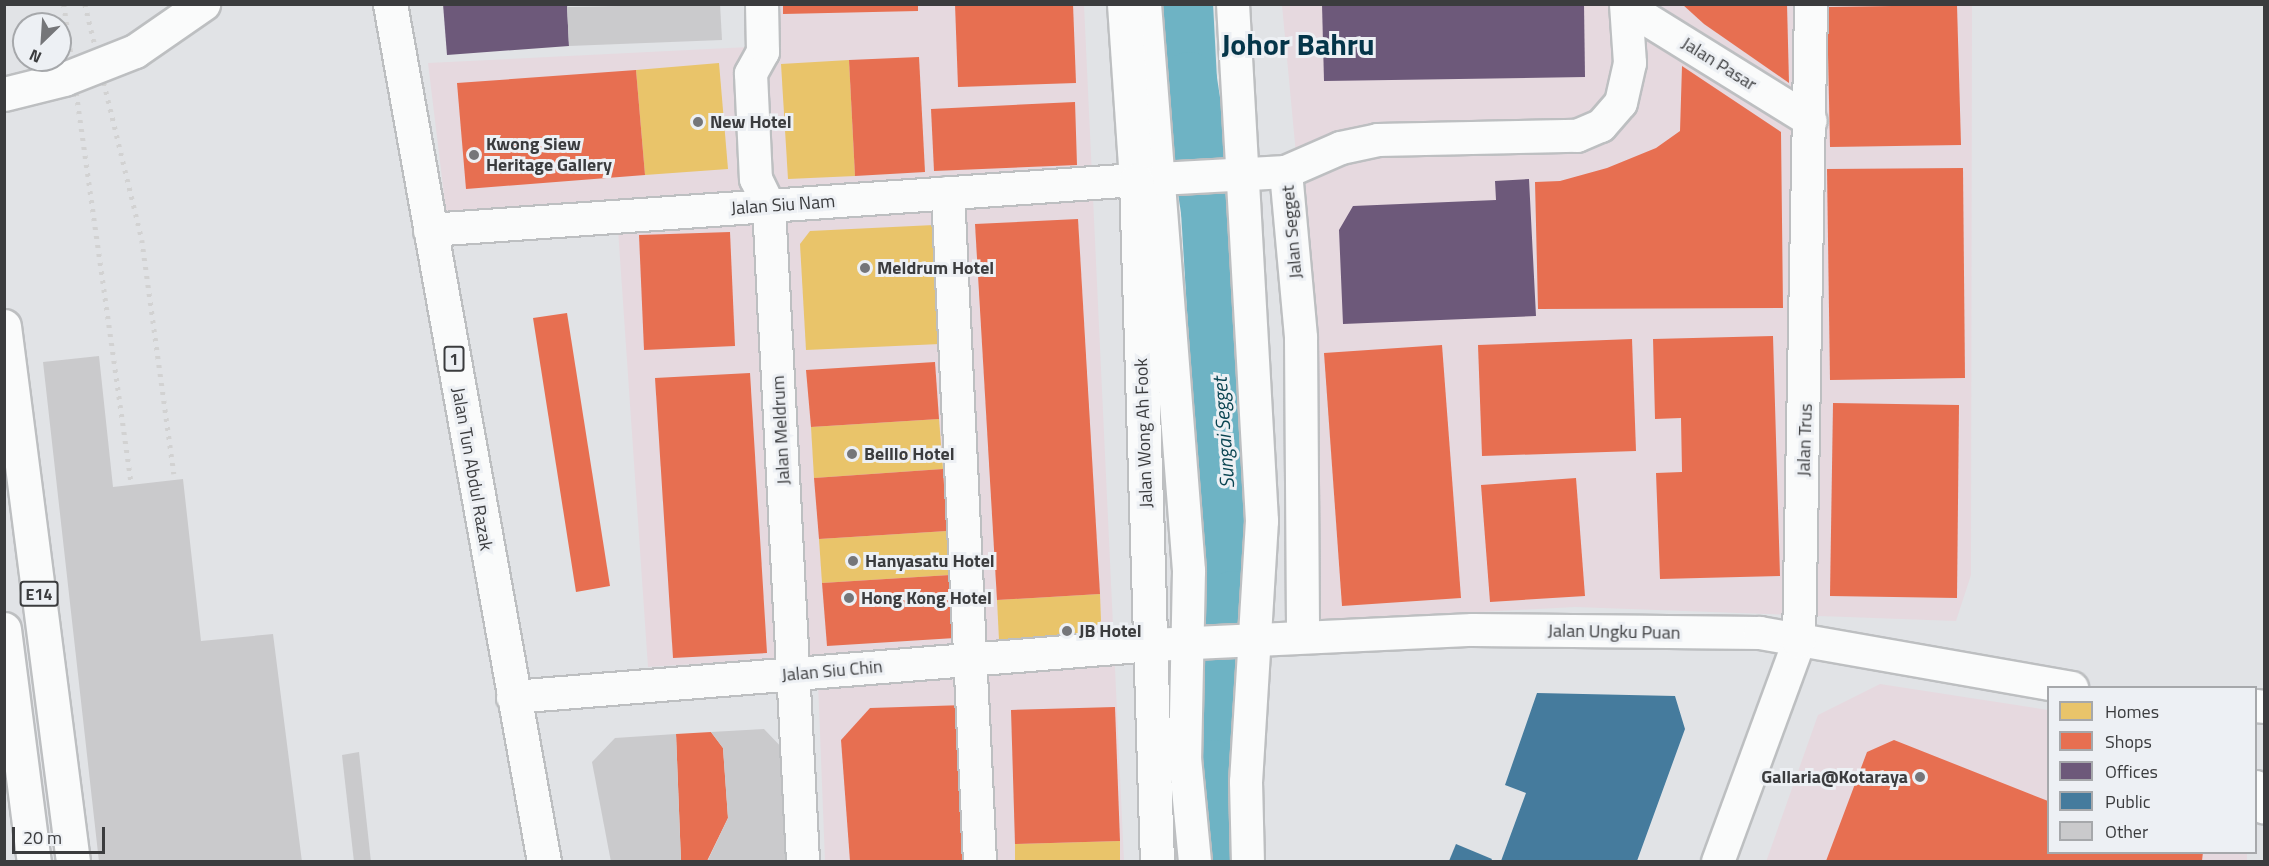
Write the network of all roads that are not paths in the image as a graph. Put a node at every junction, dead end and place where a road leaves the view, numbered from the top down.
1 (203, 4) edge
2 (390, 4) edge
3 (762, 4) edge
4 (1124, 4) edge
5 (1145, 4) edge
6 (1233, 4) edge
7 (1811, 4) edge
8 (1627, 6) edge
9 (4, 94) edge
10 (1811, 121) junction
11 (1286, 172) junction
12 (1237, 174) junction
13 (1158, 179) junction
14 (948, 193) junction
15 (770, 206) junction
16 (430, 230) junction
17 (4, 326) edge
18 (4, 629) edge
19 (1303, 637) junction
20 (1254, 639) junction
21 (1799, 642) junction
22 (1193, 643) junction
23 (1152, 645) junction
24 (971, 659) junction
25 (793, 674) junction
26 (2066, 686) edge
27 (513, 697) junction
28 (2257, 789) edge
29 (2265, 807) edge
30 (34, 861) edge
31 (73, 861) edge
32 (544, 861) edge
33 (803, 861) edge
34 (980, 861) edge
35 (1156, 861) edge
36 (1195, 861) edge
37 (1248, 861) edge
38 (1718, 861) edge

1 - 9 main road, bridge
2 - 16 main road, Jalan Tun Abdul Razak / 1
3 - 15 street, Jalan Meldrum
4 - 13 main road, Jalan Wong Ah Fook
5 - 13 street
6 - 12 street
7 - 10 street, Jalan Trus
8 - 10 street, Jalan Pasar
8 - 11 street, Jalan Segget
10 - 21 street, Jalan Trus
11 - 12 street, Jalan Siu Nam
11 - 19 street, Jalan Segget
12 - 13 street, Jalan Siu Nam
12 - 20 street
13 - 14 street, Jalan Siu Nam
13 - 22 street
13 - 23 main road, Jalan Wong Ah Fook
14 - 15 street, Jalan Siu Nam
14 - 24 street
15 - 16 street, Jalan Siu Nam
15 - 25 street, Jalan Meldrum
16 - 27 main road, Jalan Tun Abdul Razak / 1
17 - 31 main road, E14
18 - 30 main road, E14
19 - 20 street, Jalan Ungku Puan
19 - 21 street, Jalan Ungku Puan
20 - 22 street, Jalan Ungku Puan
20 - 37 street
21 - 26 street, Jalan Ungku Puan
21 - 38 street, Jalan Trus
22 - 23 street, Jalan Ungku Puan
22 - 36 street
23 - 24 street, Jalan Siu Chin
23 - 35 main road, Jalan Wong Ah Fook
24 - 25 street, Jalan Siu Chin
24 - 34 street
25 - 27 street, Jalan Siu Chin
25 - 33 street, Jalan Meldrum
27 - 32 main road, Jalan Tun Abdul Razak / 1
28 - 29 street

